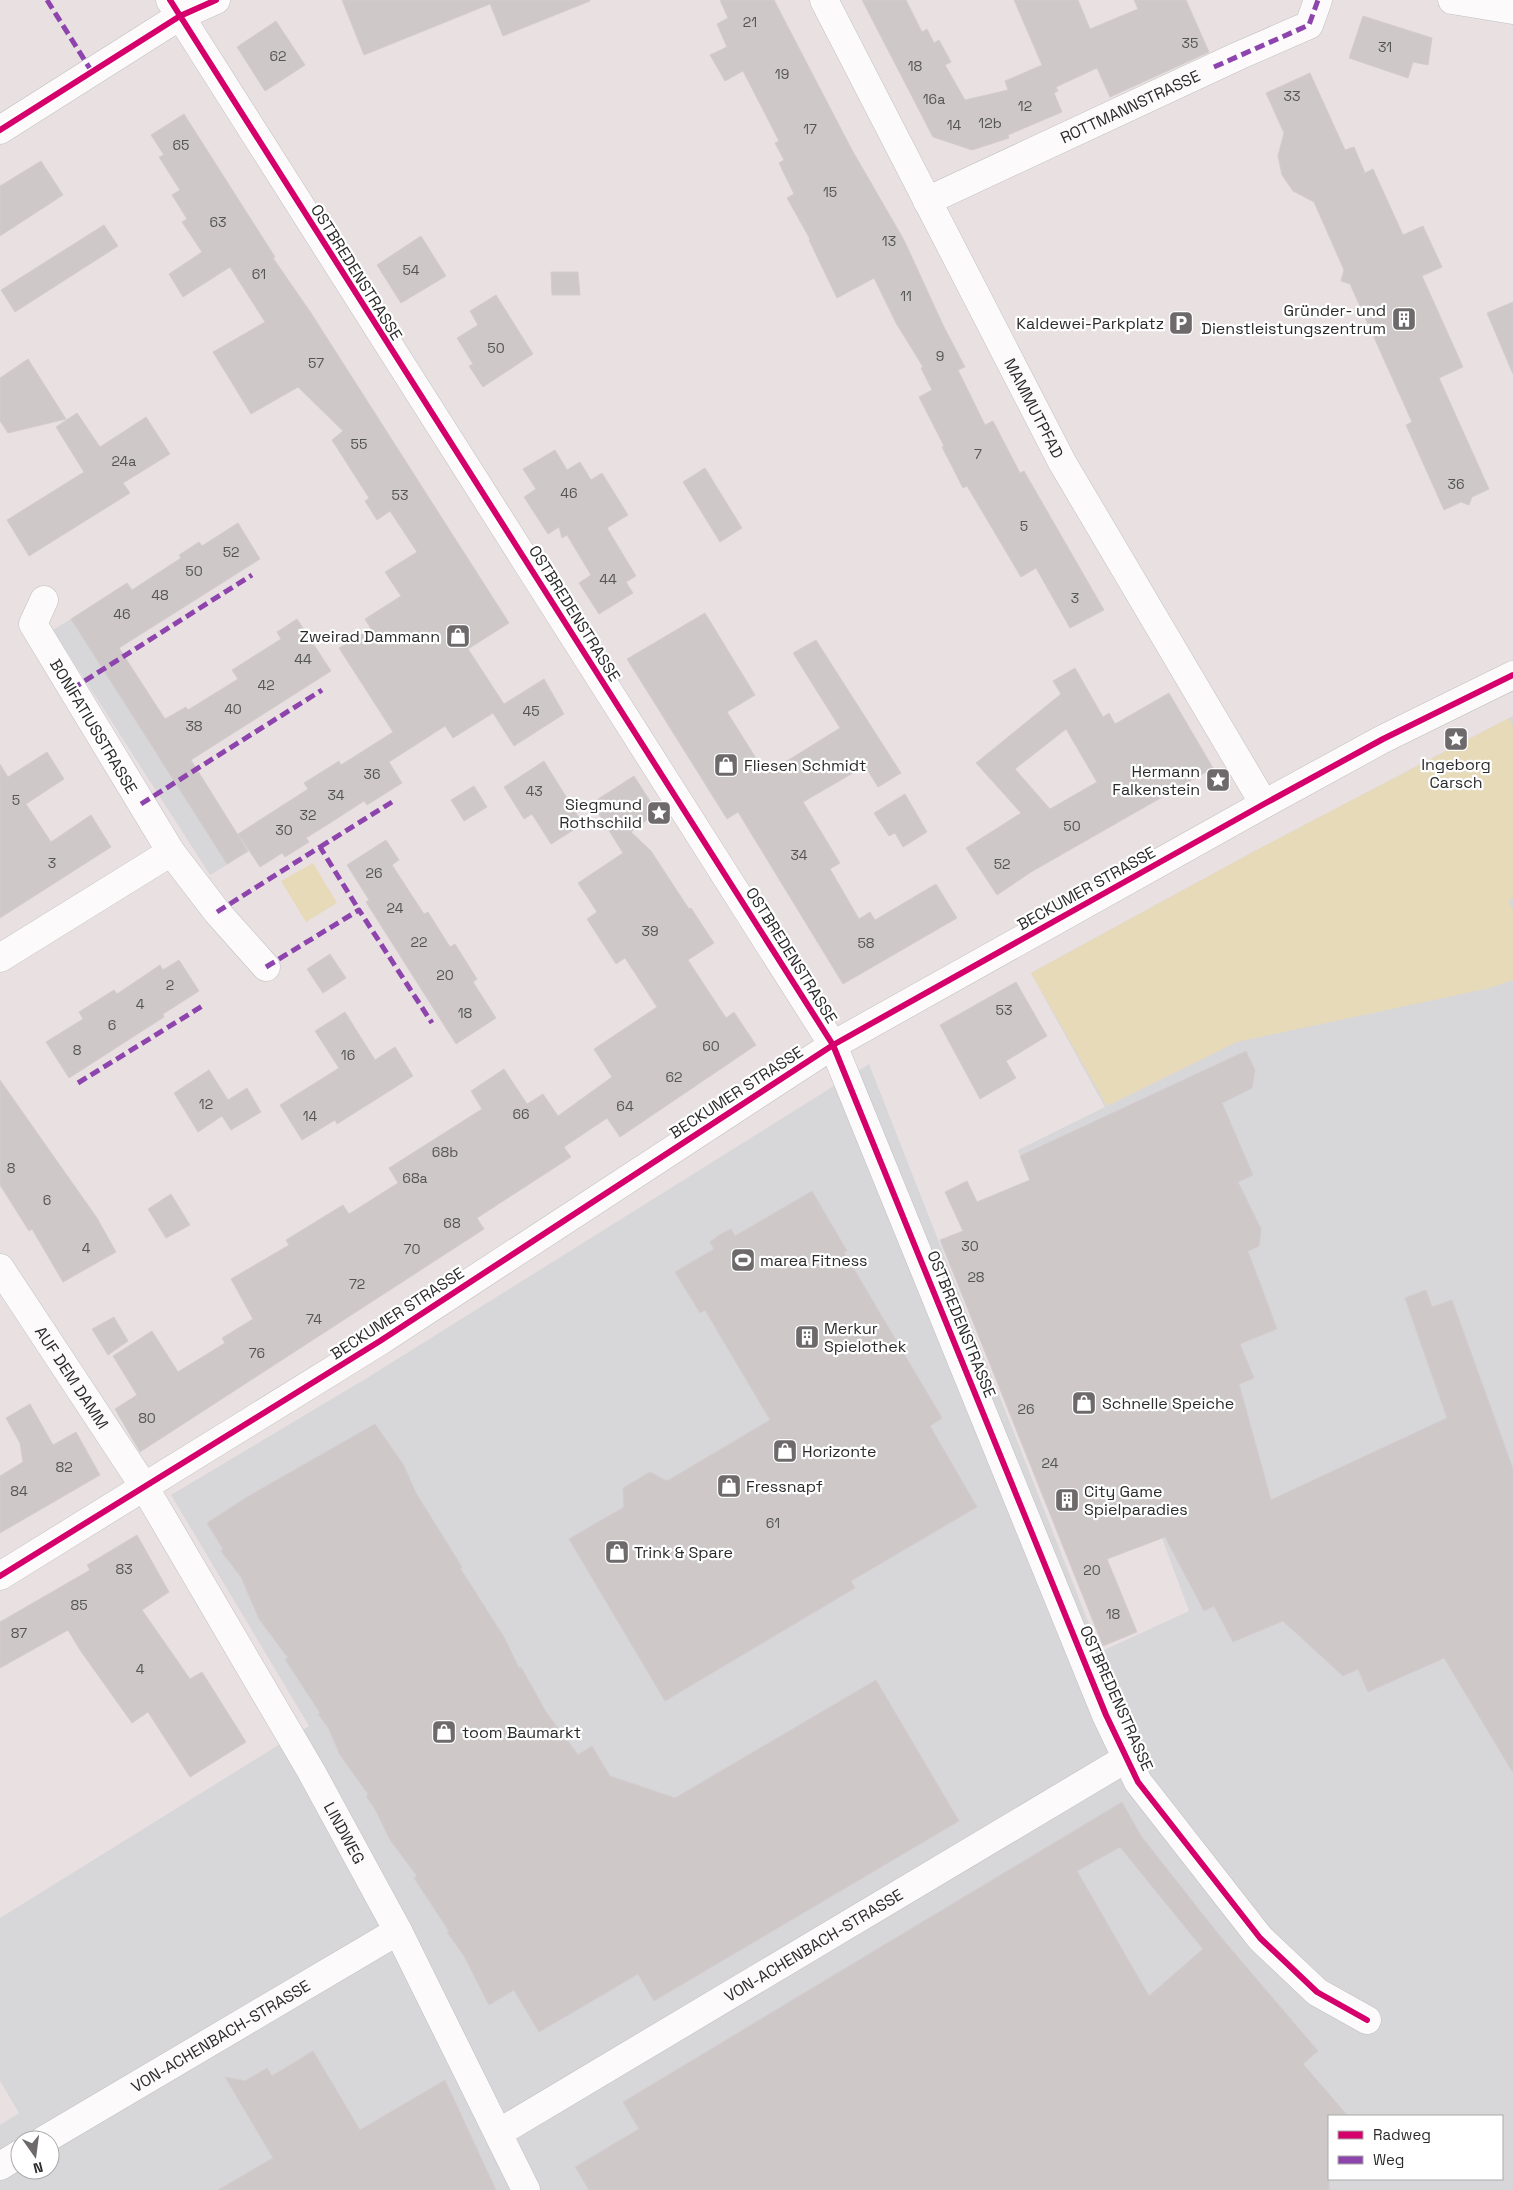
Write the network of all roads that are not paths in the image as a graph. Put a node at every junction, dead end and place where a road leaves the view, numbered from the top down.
1 (216, 0) edge
2 (824, 0) edge
3 (1318, 0) edge
4 (1452, 0) edge
5 (175, 8) edge
6 (1513, 10) edge
7 (0, 130) edge
8 (927, 201) junction
9 (44, 600) dead end
10 (1513, 675) edge
11 (1264, 804) junction
12 (170, 852) junction
13 (0, 958) edge
14 (266, 967) dead end
15 (833, 1046) junction
16 (0, 1268) edge
17 (145, 1488) junction
18 (0, 1576) edge
19 (1127, 1758) junction
20 (398, 1931) junction
21 (1367, 2020) dead end
22 (60, 2131) edge
23 (500, 2132) junction
24 (526, 2190) edge

1 - 5 street
2 - 8 street, MAMMUTPFAD
3 - 8 street, ROTTMANNSTRASSE
4 - 6 street
5 - 7 street
5 - 15 street, OSTBREDENSTRASSE
8 - 11 street, MAMMUTPFAD
9 - 12 street, BONIFATIUSSTRASSE
10 - 11 street, BECKUMER STRASSE
11 - 15 street, BECKUMER STRASSE
12 - 13 street
12 - 14 street, BONIFATIUSSTRASSE
15 - 17 street, BECKUMER STRASSE
15 - 19 street, OSTBREDENSTRASSE
16 - 17 street, AUF DEM DAMM
17 - 18 street, BECKUMER STRASSE
17 - 20 street, LINDWEG
19 - 21 street, OSTBREDENSTRASSE
19 - 23 street, VON-ACHENBACH-STRASSE
20 - 22 street, VON-ACHENBACH-STRASSE
20 - 23 street, LINDWEG
23 - 24 street, LINDWEG

